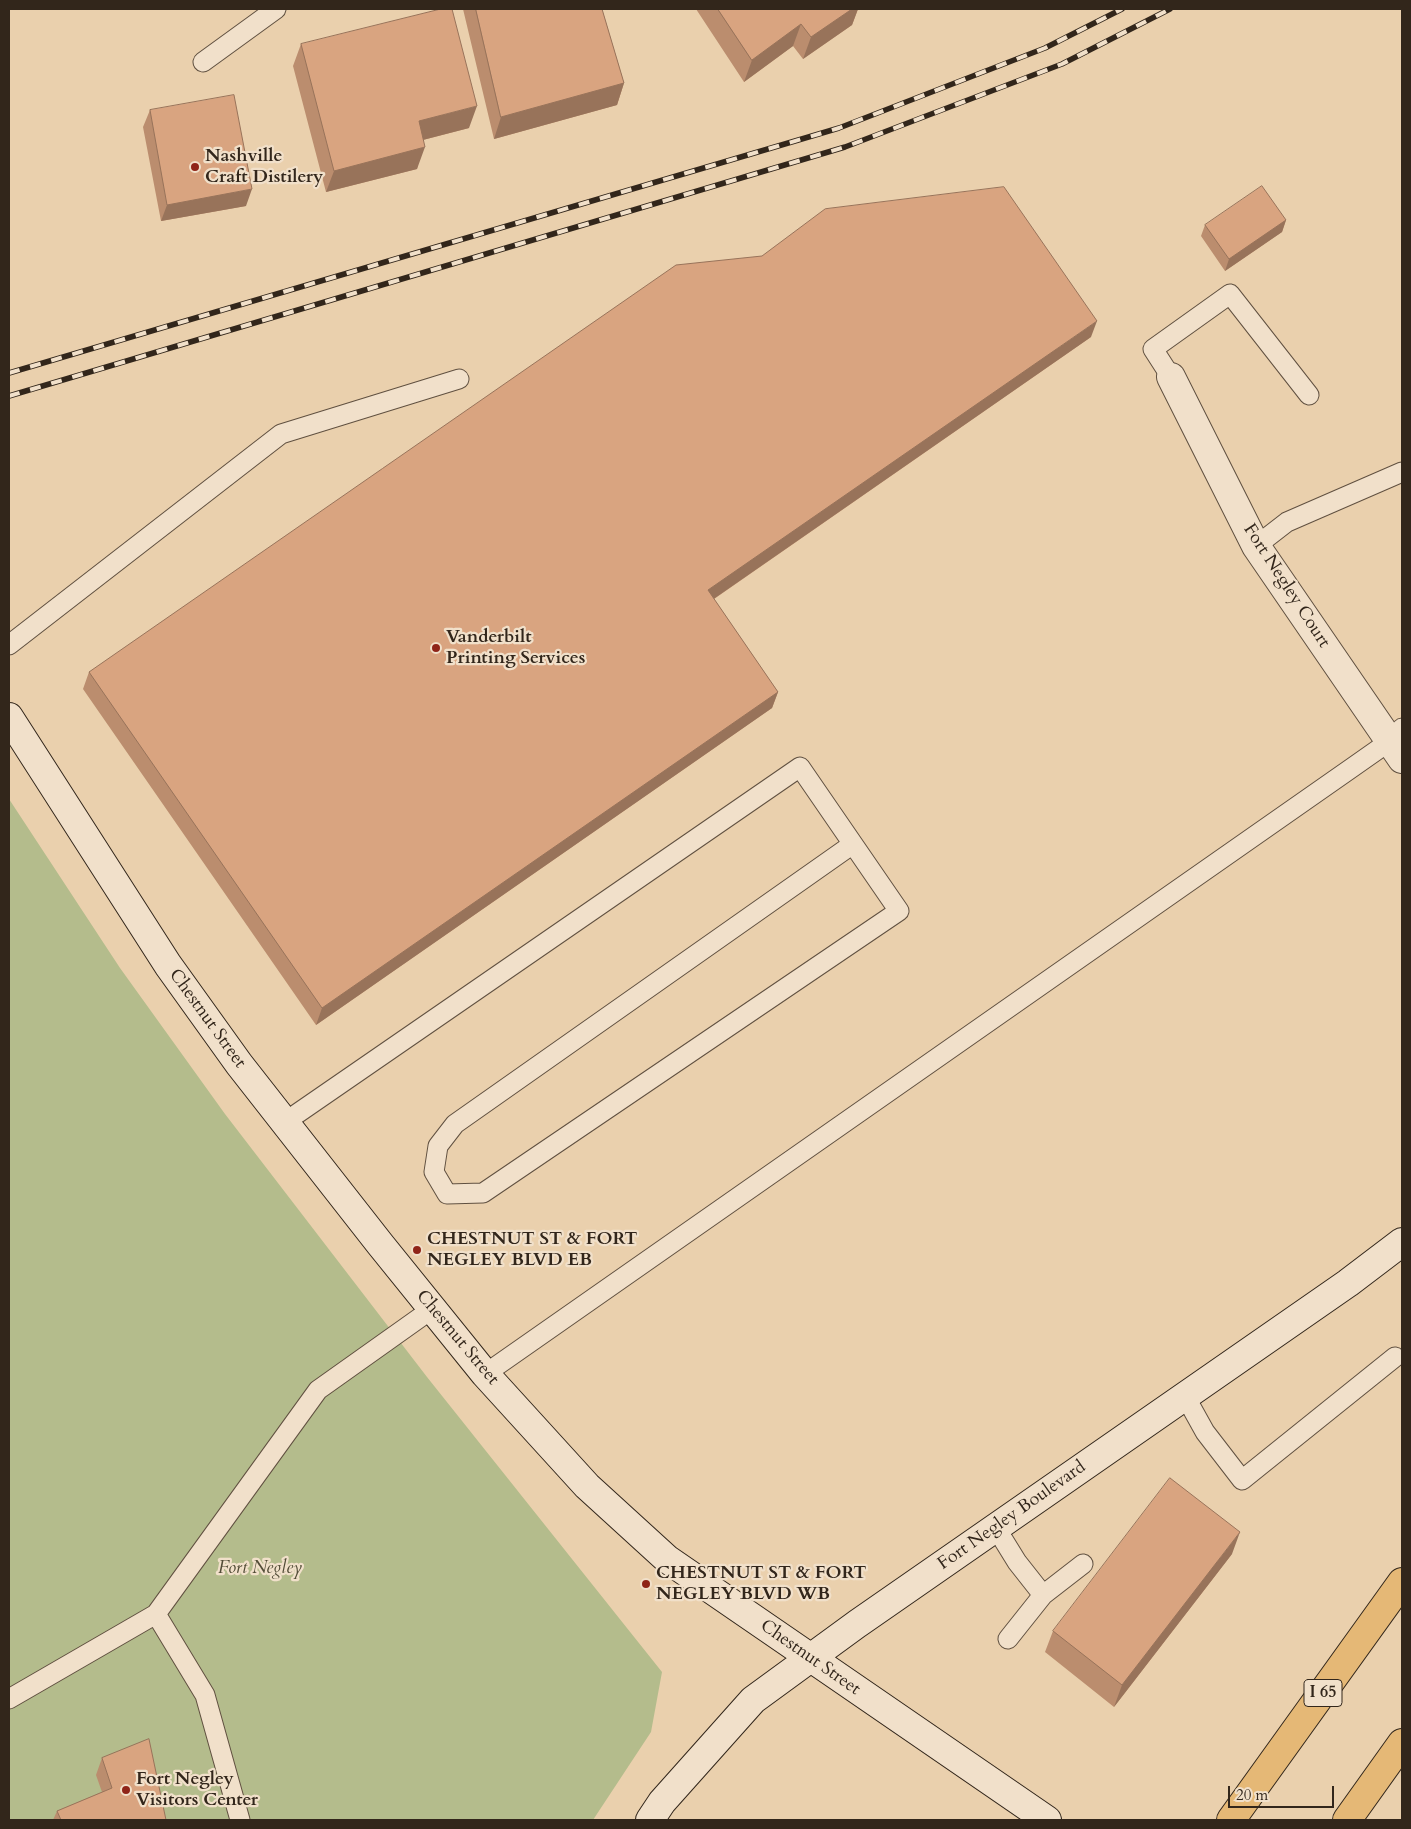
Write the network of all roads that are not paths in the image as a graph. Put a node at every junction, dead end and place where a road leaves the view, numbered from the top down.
1 (276, 9) edge
2 (203, 62) dead end
3 (1170, 377) joint
4 (459, 379) dead end
5 (1309, 395) dead end
6 (1402, 472) edge
7 (1256, 546) junction
8 (9, 645) edge
9 (9, 717) edge
10 (1398, 743) edge
11 (853, 844) junction
12 (285, 1122) junction
13 (1402, 1242) edge
14 (432, 1309) junction
15 (1395, 1357) dead end
16 (486, 1374) junction
17 (1184, 1396) junction
18 (996, 1528) junction
19 (1084, 1564) dead end
20 (1402, 1582) edge
21 (1043, 1596) junction
22 (156, 1614) junction
23 (1008, 1639) dead end
24 (810, 1658) junction
25 (9, 1700) edge
26 (1402, 1742) edge
27 (240, 1820) edge
28 (650, 1820) edge
29 (1047, 1820) edge
30 (1232, 1820) edge
31 (1347, 1820) edge

1 - 2 lane
3 - 5 lane
3 - 7 street, Fort Negley Court
4 - 8 lane
6 - 7 lane
7 - 10 street, Fort Negley Court
9 - 12 street, Chestnut Street
10 - 16 lane
11 - 11 lane
11 - 12 lane
12 - 14 street, Chestnut Street
13 - 17 street, Fort Negley Boulevard
14 - 16 street, Chestnut Street
14 - 22 lane
15 - 17 lane
16 - 24 street, Chestnut Street
17 - 18 street, Fort Negley Boulevard
18 - 21 lane
18 - 24 street, Fort Negley Boulevard
19 - 21 lane
20 - 30 highway, I 65
21 - 23 lane
22 - 25 lane
22 - 27 lane
24 - 28 street, Fort Negley Boulevard
24 - 29 street, Chestnut Street
26 - 31 highway

